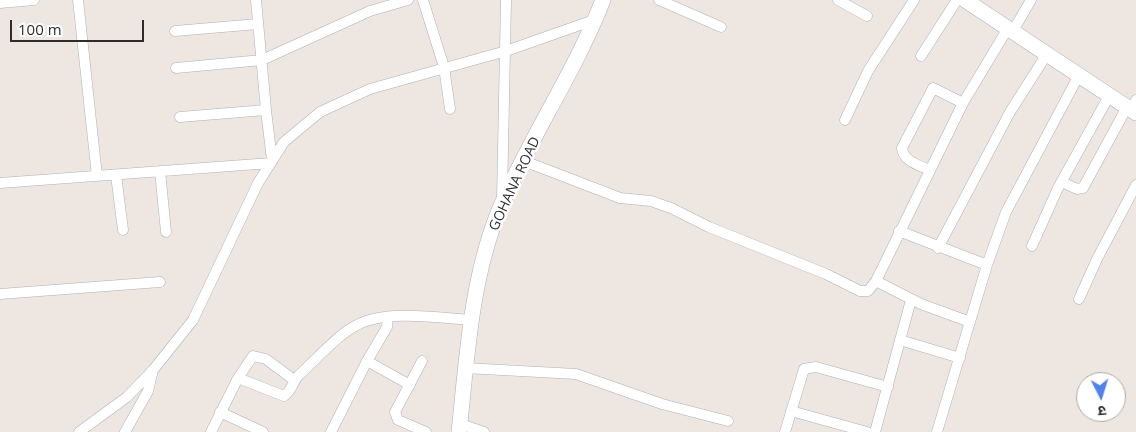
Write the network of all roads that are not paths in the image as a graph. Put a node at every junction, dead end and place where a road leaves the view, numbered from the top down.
1 (34, 0) edge
2 (78, 0) edge
3 (256, 0) edge
4 (408, 0) edge
5 (424, 0) edge
6 (506, 0) edge
7 (659, 0) edge
8 (838, 0) edge
9 (914, 0) edge
10 (957, 0) edge
11 (965, 0) edge
12 (981, 0) edge
13 (1031, 0) edge
14 (0, 2) edge
15 (602, 7) edge
16 (867, 16) dead end
17 (258, 24) junction
18 (1012, 26) junction
19 (720, 27) dead end
20 (175, 30) dead end
21 (506, 51) junction
22 (1047, 54) junction
23 (921, 56) dead end
24 (262, 60) junction
25 (444, 67) junction
26 (176, 68) dead end
27 (1079, 75) junction
28 (1109, 96) junction
29 (963, 103) junction
30 (1134, 105) edge
31 (450, 109) dead end
32 (266, 110) junction
33 (180, 117) dead end
34 (845, 120) dead end
35 (272, 161) junction
36 (524, 161) junction
37 (929, 170) junction
38 (160, 171) junction
39 (116, 174) junction
40 (97, 176) junction
41 (1062, 182) junction
42 (0, 184) edge
43 (1136, 185) edge
44 (502, 205) junction
45 (123, 230) dead end
46 (899, 231) junction
47 (166, 232) dead end
48 (1032, 246) dead end
49 (938, 248) junction
50 (987, 265) junction
51 (876, 280) junction
52 (160, 282) dead end
53 (0, 294) edge
54 (1079, 299) dead end
55 (912, 300) junction
56 (388, 317) junction
57 (472, 320) junction
58 (970, 322) junction
59 (900, 340) junction
60 (960, 358) junction
61 (367, 361) junction
62 (422, 361) dead end
63 (466, 368) junction
64 (153, 370) junction
65 (238, 378) junction
66 (294, 380) junction
67 (410, 385) junction
68 (888, 387) junction
69 (791, 410) junction
70 (220, 412) junction
71 (728, 421) dead end
72 (459, 428) edge
73 (78, 432) edge
74 (125, 432) edge
75 (211, 432) edge
76 (263, 432) edge
77 (331, 432) edge
78 (426, 432) edge
79 (484, 432) edge
80 (785, 432) edge
81 (867, 432) edge
82 (875, 432) edge
83 (937, 432) edge

1 - 14 street
2 - 40 street
3 - 17 street
4 - 24 street
5 - 25 street
6 - 21 street
7 - 19 street
8 - 16 street
9 - 34 street
10 - 23 street
11 - 18 main road
12 - 18 main road
13 - 18 street
15 - 21 street
15 - 36 main road, GOHANA ROAD
17 - 20 street
17 - 24 street
18 - 22 main road
18 - 29 street
18 - 30 main road
21 - 25 street
21 - 44 street
22 - 27 main road
22 - 49 street
24 - 26 street
24 - 32 street
25 - 31 street
25 - 35 street
27 - 28 main road
27 - 50 street
28 - 30 main road
28 - 41 street
29 - 37 street
29 - 37 street
30 - 41 street
32 - 33 street
32 - 35 street
35 - 38 street
35 - 64 street
36 - 44 main road, GOHANA ROAD
36 - 51 street
37 - 46 street
38 - 39 street
38 - 47 street
39 - 40 street
39 - 45 street
40 - 42 street
41 - 48 street
43 - 54 street
44 - 57 main road, GOHANA ROAD
46 - 49 street
46 - 51 street
49 - 50 street
50 - 58 street
51 - 55 street
52 - 53 street
55 - 58 street
55 - 59 street
56 - 57 street
56 - 61 street
56 - 66 street
57 - 63 main road, GOHANA ROAD
58 - 60 street
59 - 60 street
59 - 68 street
60 - 83 street
61 - 67 street
61 - 77 street
62 - 67 street
63 - 71 street
63 - 72 main road, GOHANA ROAD
64 - 73 street
64 - 74 street
65 - 66 street
65 - 66 street
65 - 70 street
67 - 78 street
68 - 69 street
68 - 82 street
69 - 80 street
69 - 81 street
70 - 75 street
70 - 76 street
72 - 79 street

